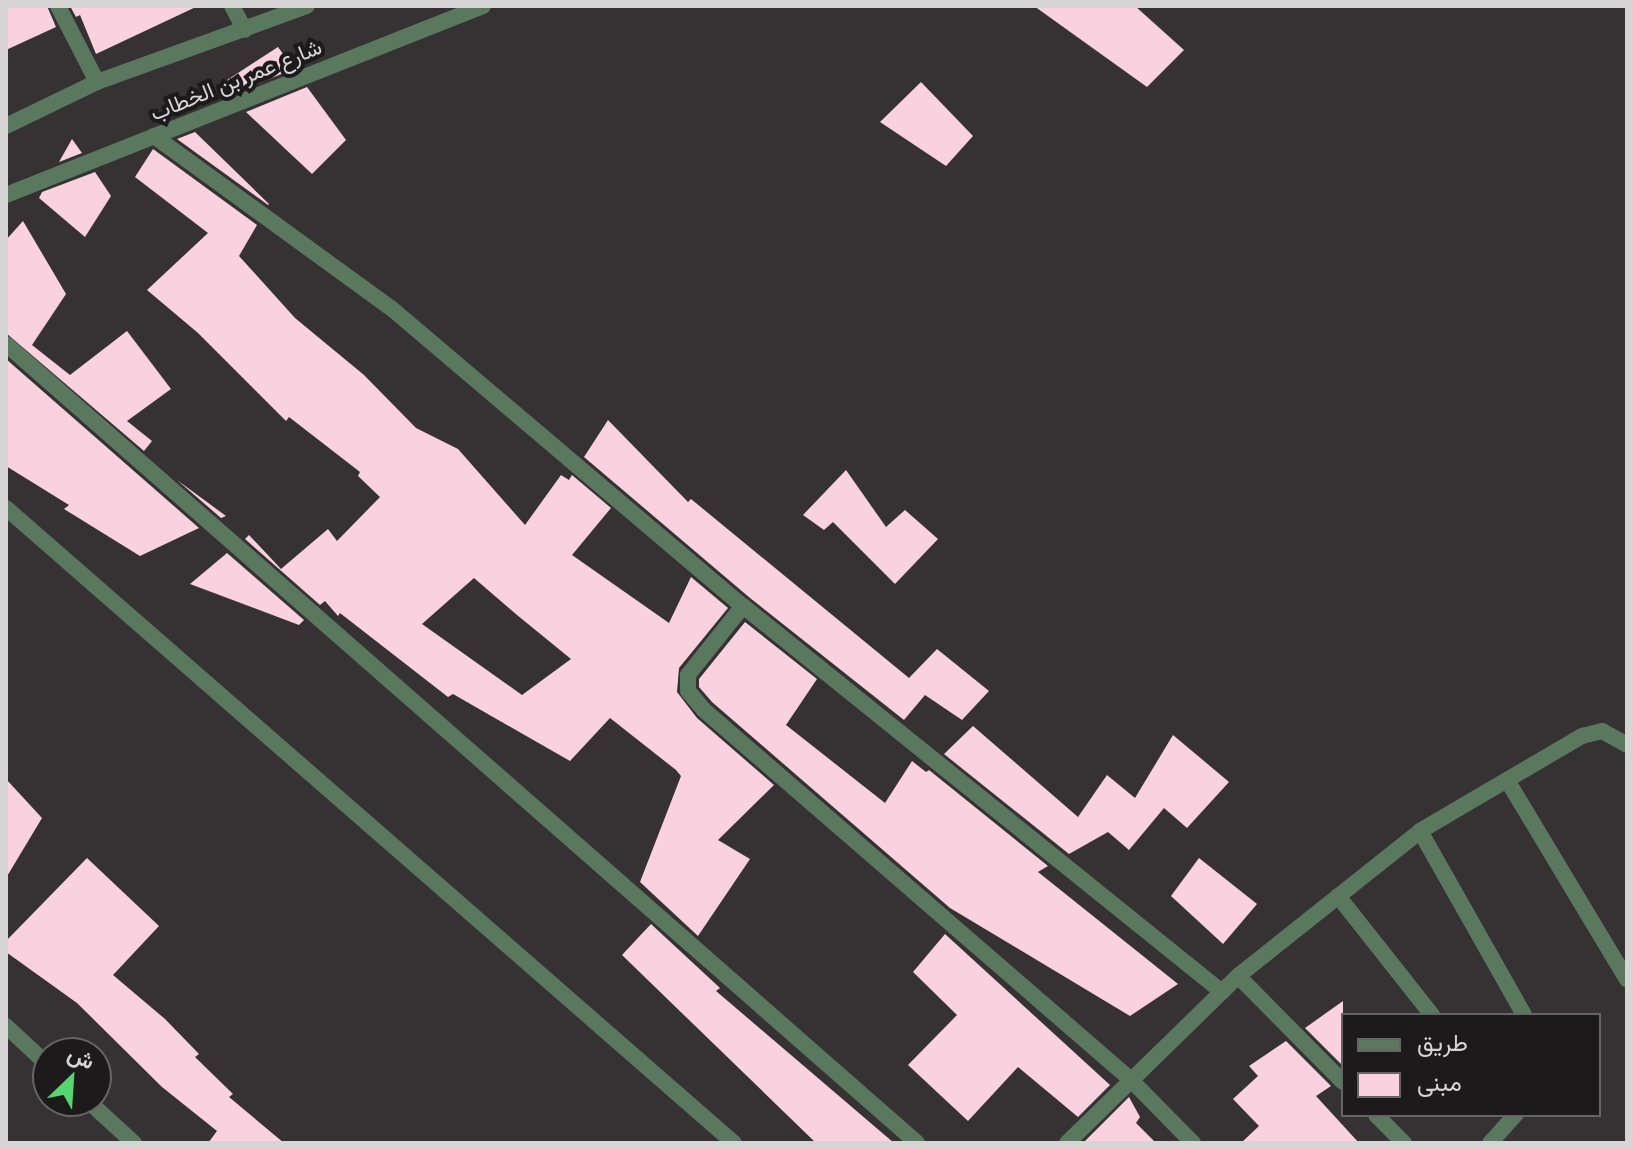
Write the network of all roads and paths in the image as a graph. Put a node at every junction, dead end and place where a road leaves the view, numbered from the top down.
1 (58, 6) edge
2 (232, 6) edge
3 (307, 6) edge
4 (483, 6) edge
5 (245, 30) junction
6 (97, 82) junction
7 (6, 126) edge
8 (154, 136) junction
9 (6, 195) edge
10 (6, 344) edge
11 (6, 508) edge
12 (743, 606) junction
13 (1627, 745) edge
14 (1507, 780) junction
15 (1420, 831) junction
16 (1338, 896) junction
17 (1238, 976) junction
18 (1627, 980) edge
19 (1222, 992) junction
20 (1430, 1013) edge
21 (1523, 1013) edge
22 (6, 1026) edge
23 (32, 1050) edge
24 (1130, 1079) junction
25 (1341, 1080) edge
26 (106, 1117) edge
27 (1378, 1117) edge
28 (1513, 1117) edge
29 (134, 1143) edge
30 (734, 1143) edge
31 (917, 1143) edge
32 (1067, 1143) edge
33 (1193, 1143) edge
34 (1404, 1143) edge
35 (1490, 1143) edge

1 - 6 street
2 - 5 street
3 - 5 street, شارع عمر بن الخطاب
4 - 8 street, شارع عمر بن الخطاب
5 - 6 street, شارع عمر بن الخطاب
6 - 7 street, شارع عمر بن الخطاب
8 - 9 street, شارع عمر بن الخطاب
8 - 12 street
10 - 31 street
11 - 30 street
12 - 19 street
12 - 24 street
13 - 14 street
14 - 15 street
14 - 18 street
15 - 16 street
15 - 21 street
16 - 17 street
16 - 20 street
17 - 19 street
17 - 25 street
19 - 24 street
22 - 23 street
24 - 32 street
24 - 33 street
26 - 29 street
27 - 34 street
28 - 35 street

